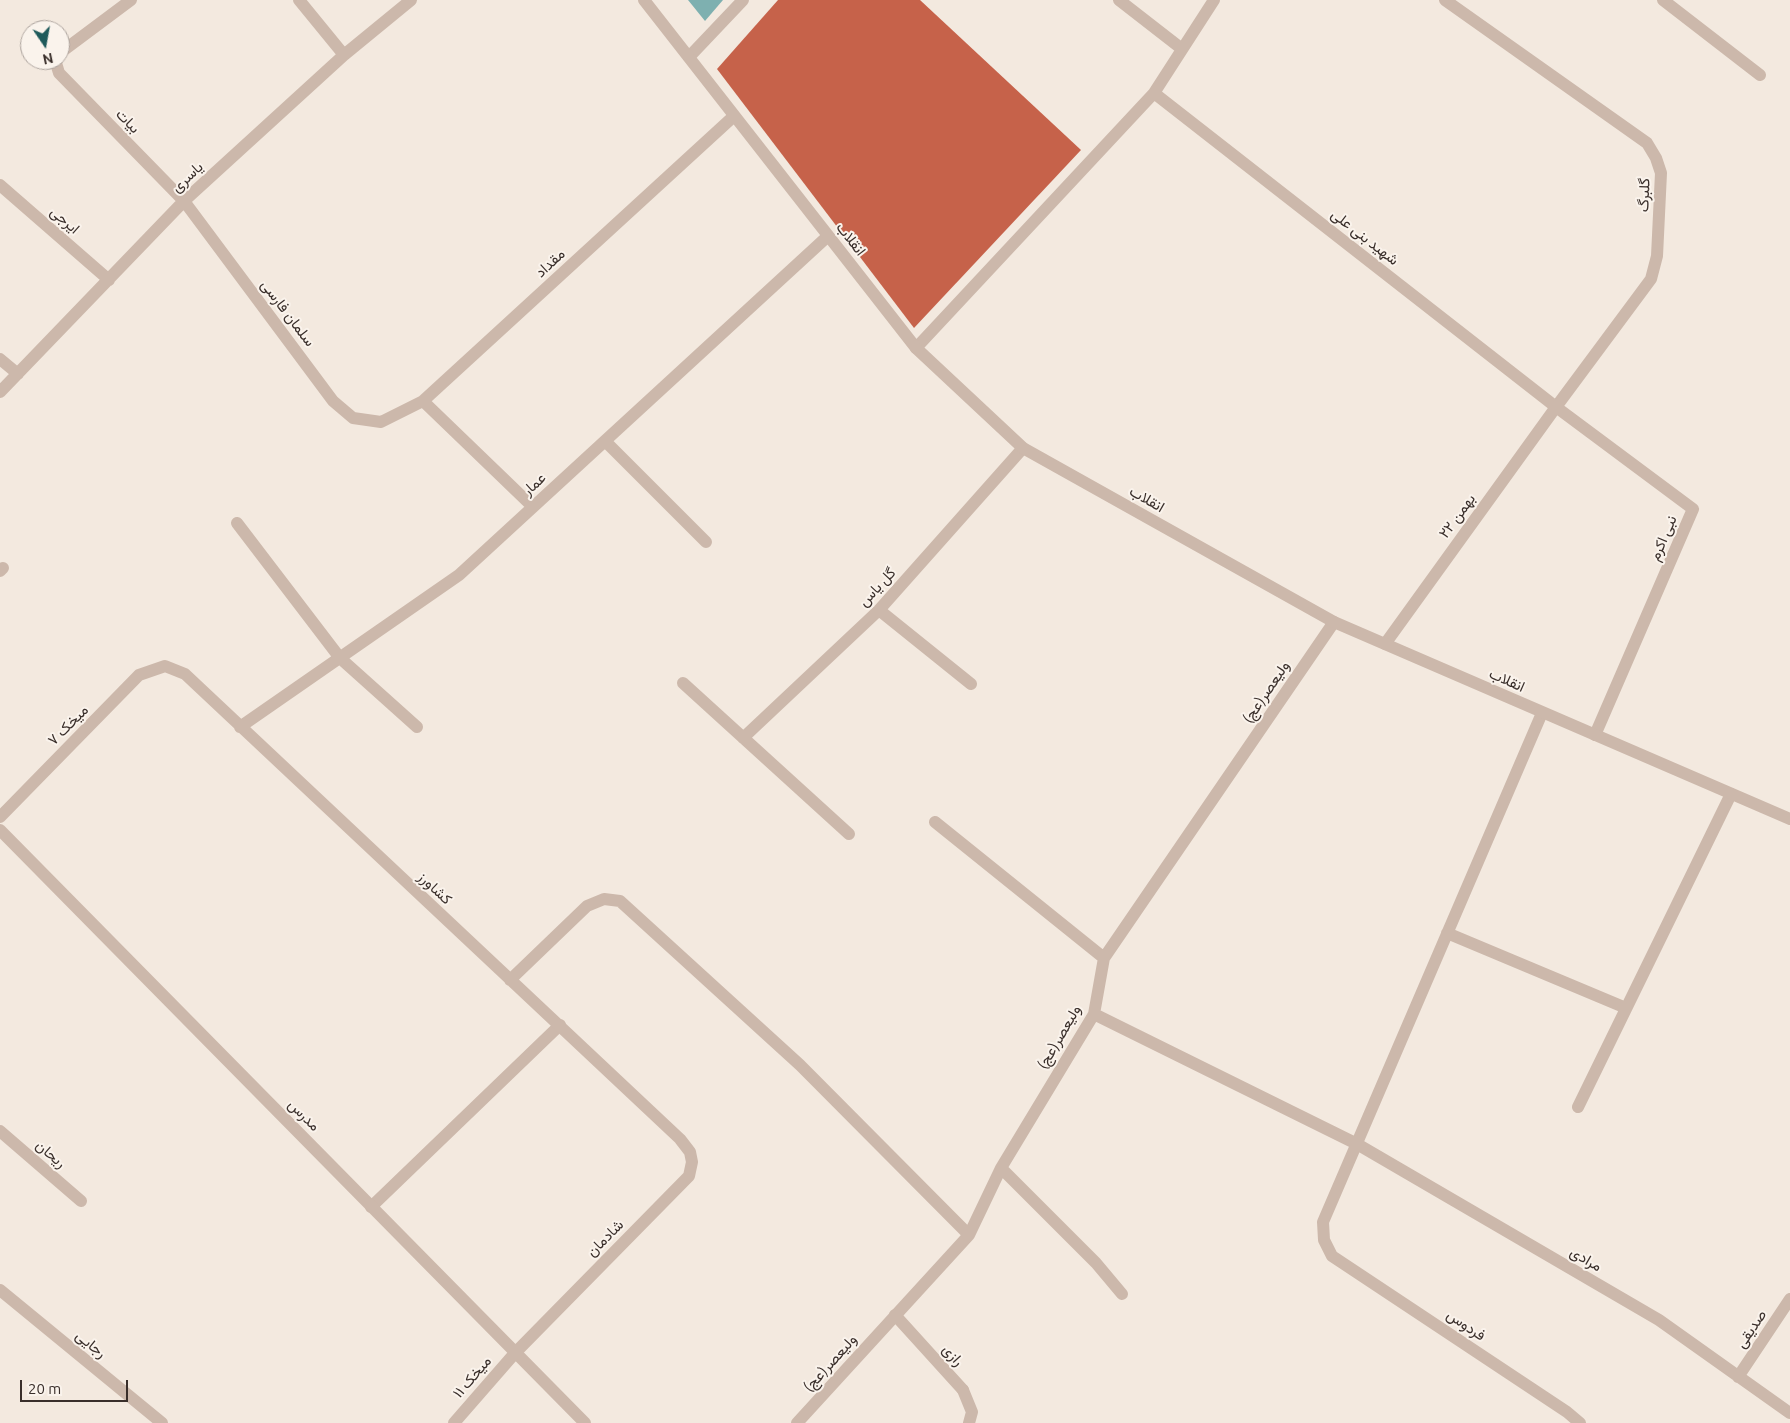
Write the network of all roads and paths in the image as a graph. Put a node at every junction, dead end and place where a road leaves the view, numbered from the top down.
1 (131, 0) edge
2 (300, 0) edge
3 (411, 0) edge
4 (644, 0) edge
5 (743, 0) edge
6 (1119, 0) edge
7 (1214, 0) edge
8 (1445, 0) edge
9 (1663, 0) edge
10 (70, 46) edge
11 (1182, 49) junction
12 (344, 55) junction
13 (689, 57) junction
14 (58, 70) edge
15 (1760, 75) dead end
16 (1154, 93) junction
17 (734, 116) junction
18 (0, 185) edge
19 (184, 200) junction
20 (828, 236) junction
21 (109, 280) junction
22 (916, 348) junction
23 (0, 359) edge
24 (18, 374) junction
25 (0, 392) edge
26 (424, 401) junction
27 (1556, 406) junction
28 (381, 422) joint
29 (605, 441) junction
30 (1023, 448) junction
31 (533, 507) junction
32 (237, 523) dead end
33 (706, 542) dead end
34 (879, 610) junction
35 (1334, 622) junction
36 (1385, 644) junction
37 (340, 658) junction
38 (165, 666) joint
39 (683, 683) dead end
40 (971, 684) dead end
41 (1542, 713) junction
42 (240, 727) junction
43 (417, 727) dead end
44 (1595, 735) junction
45 (743, 738) junction
46 (1731, 794) junction
47 (0, 817) edge
48 (1790, 819) edge
49 (936, 822) dead end
50 (0, 830) edge
51 (849, 834) dead end
52 (1447, 934) junction
53 (1104, 958) junction
54 (510, 980) junction
55 (1626, 1008) junction
56 (1094, 1014) junction
57 (560, 1025) junction
58 (1578, 1107) dead end
59 (0, 1131) edge
60 (680, 1138) joint
61 (1357, 1144) junction
62 (1001, 1168) junction
63 (81, 1202) dead end
64 (371, 1207) junction
65 (969, 1235) junction
66 (0, 1290) edge
67 (1122, 1294) dead end
68 (1790, 1299) edge
69 (895, 1316) junction
70 (515, 1352) junction
71 (1738, 1377) junction
72 (1790, 1413) edge
73 (162, 1423) edge
74 (454, 1423) edge
75 (584, 1423) edge
76 (797, 1423) edge
77 (969, 1423) edge
78 (1580, 1423) edge

1 - 10 street
2 - 12 street
3 - 12 street, یاسری
4 - 13 street, انقلاب
5 - 13 street
6 - 11 street
7 - 11 street
8 - 27 street, گلبرگ
9 - 15 street
11 - 16 street
12 - 19 street, یاسری
13 - 17 street, انقلاب
14 - 19 street, بیات
16 - 22 street
16 - 27 street, شهید بنی علی
17 - 20 street, انقلاب
17 - 26 street, مقداد
18 - 21 street, ایرجی
19 - 21 street, یاسری
19 - 28 street, سلمان فارسی
20 - 22 street, انقلاب
20 - 29 street, عمار
21 - 24 street, یاسری
22 - 30 street, انقلاب
23 - 24 street
24 - 25 street, یاسری
26 - 28 street, مقداد
26 - 31 street
27 - 36 street, ۲۲ بهمن
27 - 44 street, نبی اکرم
29 - 31 street, عمار
29 - 33 street
30 - 34 street, گل یاس
30 - 35 street, انقلاب
31 - 37 street, عمار
32 - 37 street
34 - 40 street
34 - 45 street, گل یاس
35 - 36 street, انقلاب
35 - 53 street, ولیعصر(عج)
36 - 41 street, انقلاب
37 - 42 street, عمار
37 - 43 street
38 - 42 street, کشاورز
38 - 47 street, میخک ۷
39 - 45 street
41 - 44 street, انقلاب
41 - 52 street
42 - 54 street, کشاورز
44 - 46 street, انقلاب
45 - 51 street
46 - 48 street, انقلاب
46 - 55 street
49 - 53 street
50 - 64 street, مدرس
52 - 55 street
52 - 61 street
53 - 56 street, ولیعصر(عج)
54 - 57 street, کشاورز
54 - 65 street
55 - 58 street
56 - 61 street, مرادی
56 - 62 street, ولیعصر(عج)
57 - 60 street, کشاورز
57 - 64 street
59 - 63 street, ریحان
60 - 70 street, شادمان
61 - 71 street, مرادی
61 - 78 street, فردوس
62 - 65 street, ولیعصر(عج)
62 - 67 street
64 - 70 street, مدرس
65 - 69 street, ولیعصر(عج)
66 - 73 street, رجایی
68 - 71 street, صدیقی
69 - 76 street, ولیعصر(عج)
69 - 77 street, رازی
70 - 74 street, میخک ۱۱
70 - 75 street, مدرس
71 - 72 street, مرادی

